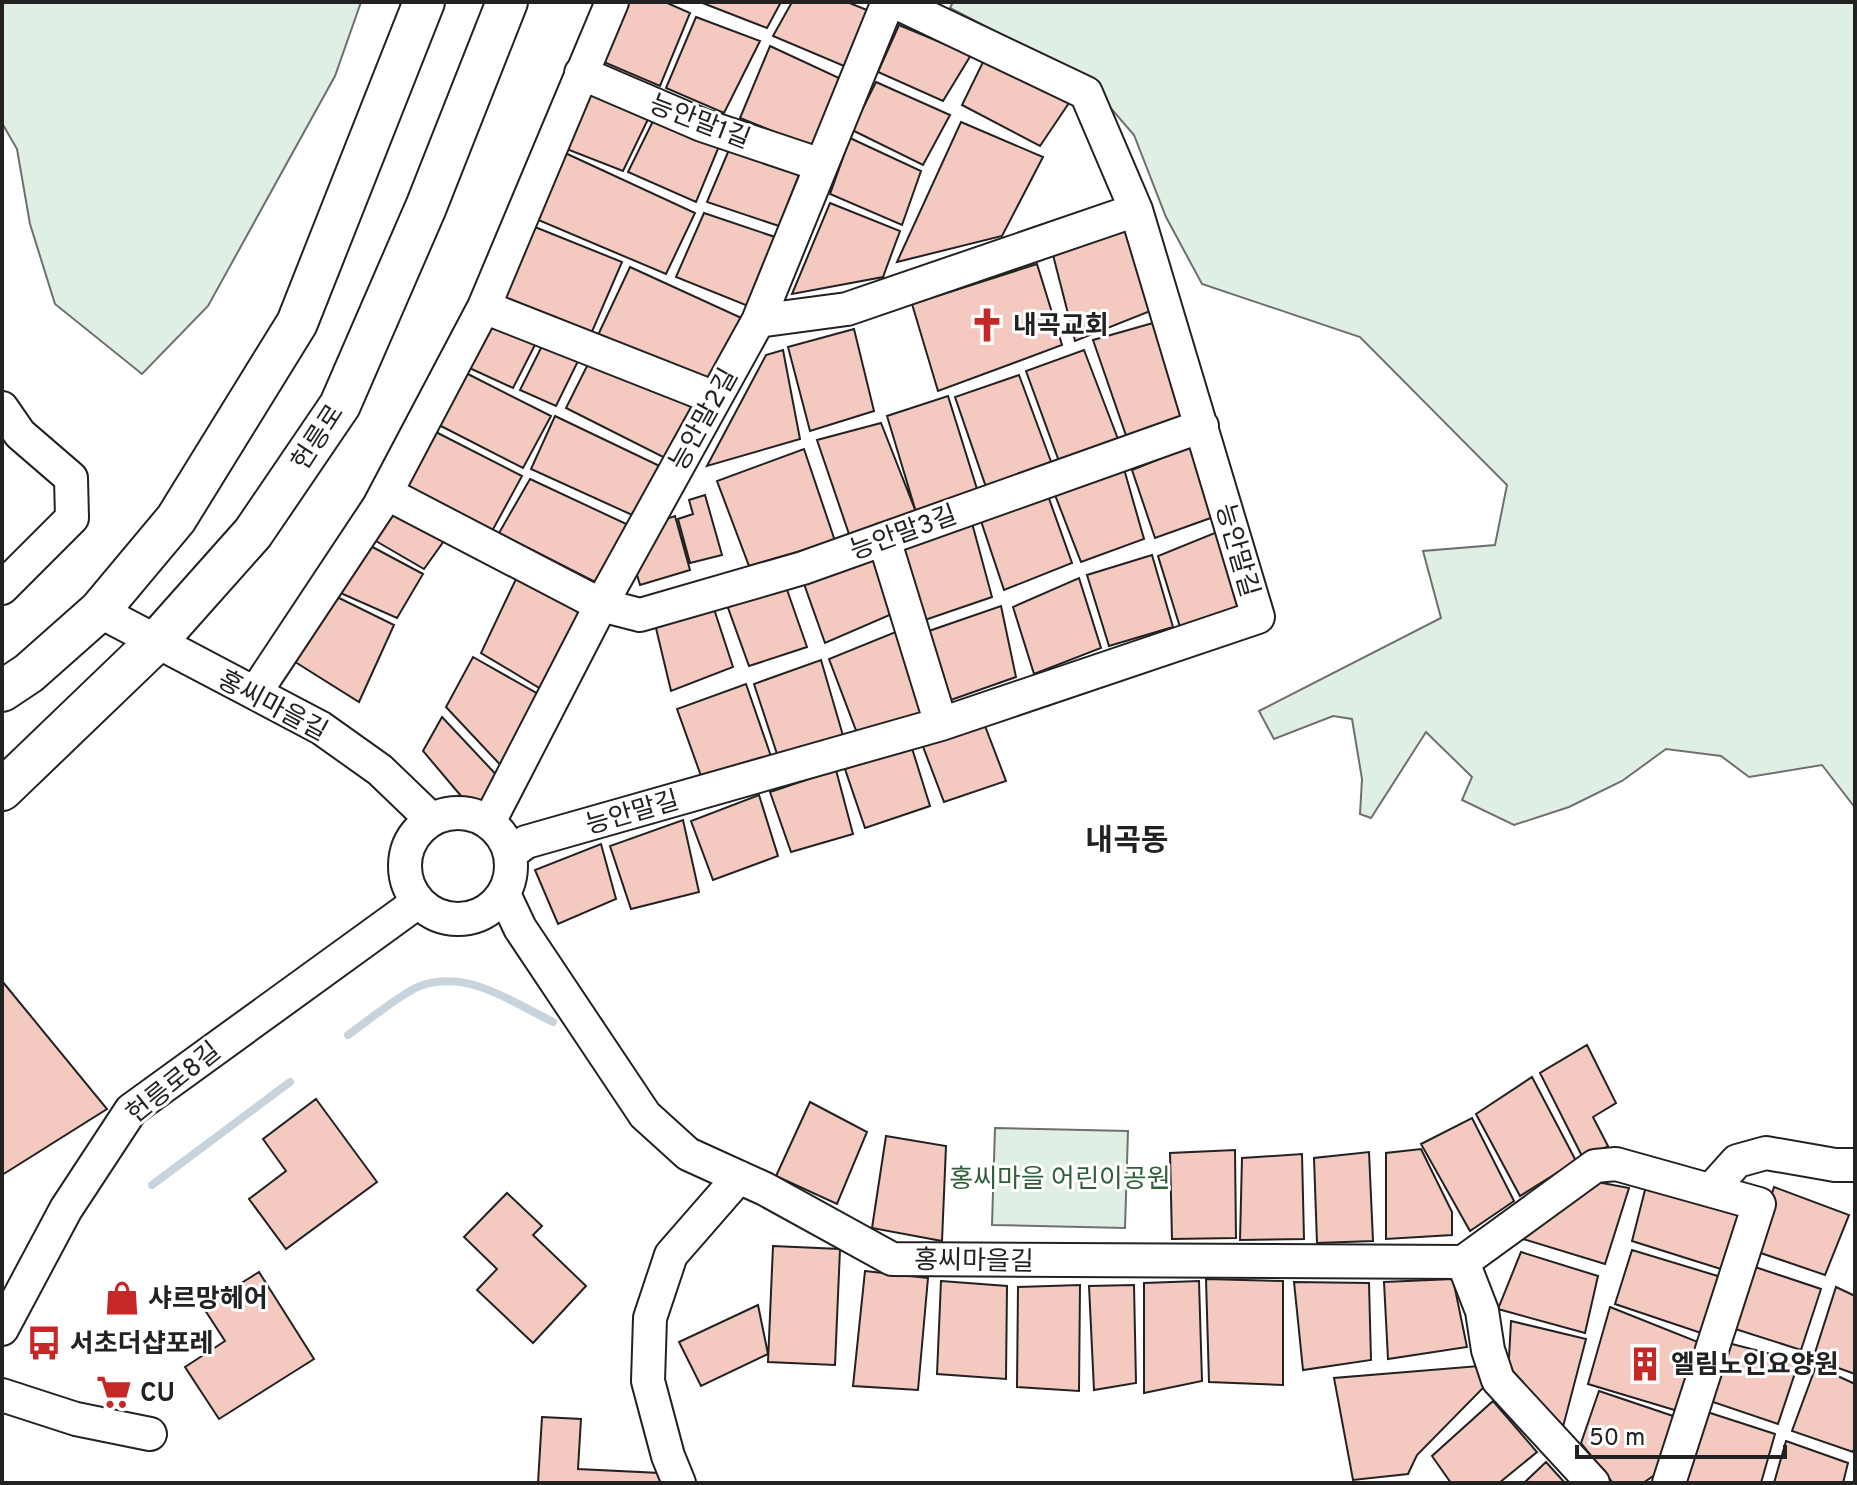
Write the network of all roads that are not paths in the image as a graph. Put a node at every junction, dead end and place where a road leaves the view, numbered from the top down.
1 (424, 2) edge
2 (507, 2) edge
3 (612, 2) edge
4 (888, 2) edge
5 (895, 2) edge
6 (581, 73) junction
7 (821, 165) junction
8 (1136, 210) junction
9 (484, 307) junction
10 (758, 321) junction
11 (715, 398) junction
12 (2, 408) edge
13 (1202, 426) junction
14 (386, 493) junction
15 (884, 539) junction
16 (2, 588) edge
17 (601, 605) junction
18 (99, 611) junction
19 (156, 642) junction
20 (16, 682) edge
21 (255, 693) junction
22 (2, 706) edge
23 (941, 724) junction
24 (2, 790) edge
25 (432, 820) junction
26 (489, 822) junction
27 (510, 854) junction
28 (504, 894) junction
29 (418, 902) junction
30 (1855, 1165) edge
31 (739, 1177) junction
32 (1711, 1190) junction
33 (1463, 1262) junction
34 (2, 1329) edge
35 (2, 1395) edge
36 (150, 1434) dead end
37 (679, 1483) edge
38 (1593, 1483) edge
39 (1669, 1483) edge

1 - 18 main road
2 - 19 main road, 헌릉로
3 - 6 street
4 - 7 street, 능안말2길
5 - 8 street, 능안말길
6 - 7 street, 능안말1길
6 - 9 street
7 - 10 street, 능안말2길
8 - 10 street
8 - 13 street, 능안말길
9 - 11 street
9 - 14 street
10 - 11 street, 능안말2길
11 - 17 street, 능안말2길
12 - 16 street
13 - 15 street, 능안말3길
13 - 23 street, 능안말길
14 - 17 street
14 - 21 street
15 - 17 street, 능안말3길
15 - 23 street
17 - 26 street, 능안말2길
18 - 19 street, 홍씨마을길
18 - 20 main road
19 - 21 street, 홍씨마을길
19 - 24 main road, 헌릉로
20 - 22 street
21 - 25 street, 홍씨마을길
23 - 27 street, 능안말길
25 - 26 street
25 - 29 street
26 - 27 street
27 - 28 street
28 - 29 street
28 - 31 street, 홍씨마을길
29 - 34 street, 헌릉로8길
30 - 32 street
31 - 33 street, 홍씨마을길
31 - 37 street
32 - 33 street
32 - 39 street
33 - 38 street
35 - 36 street

